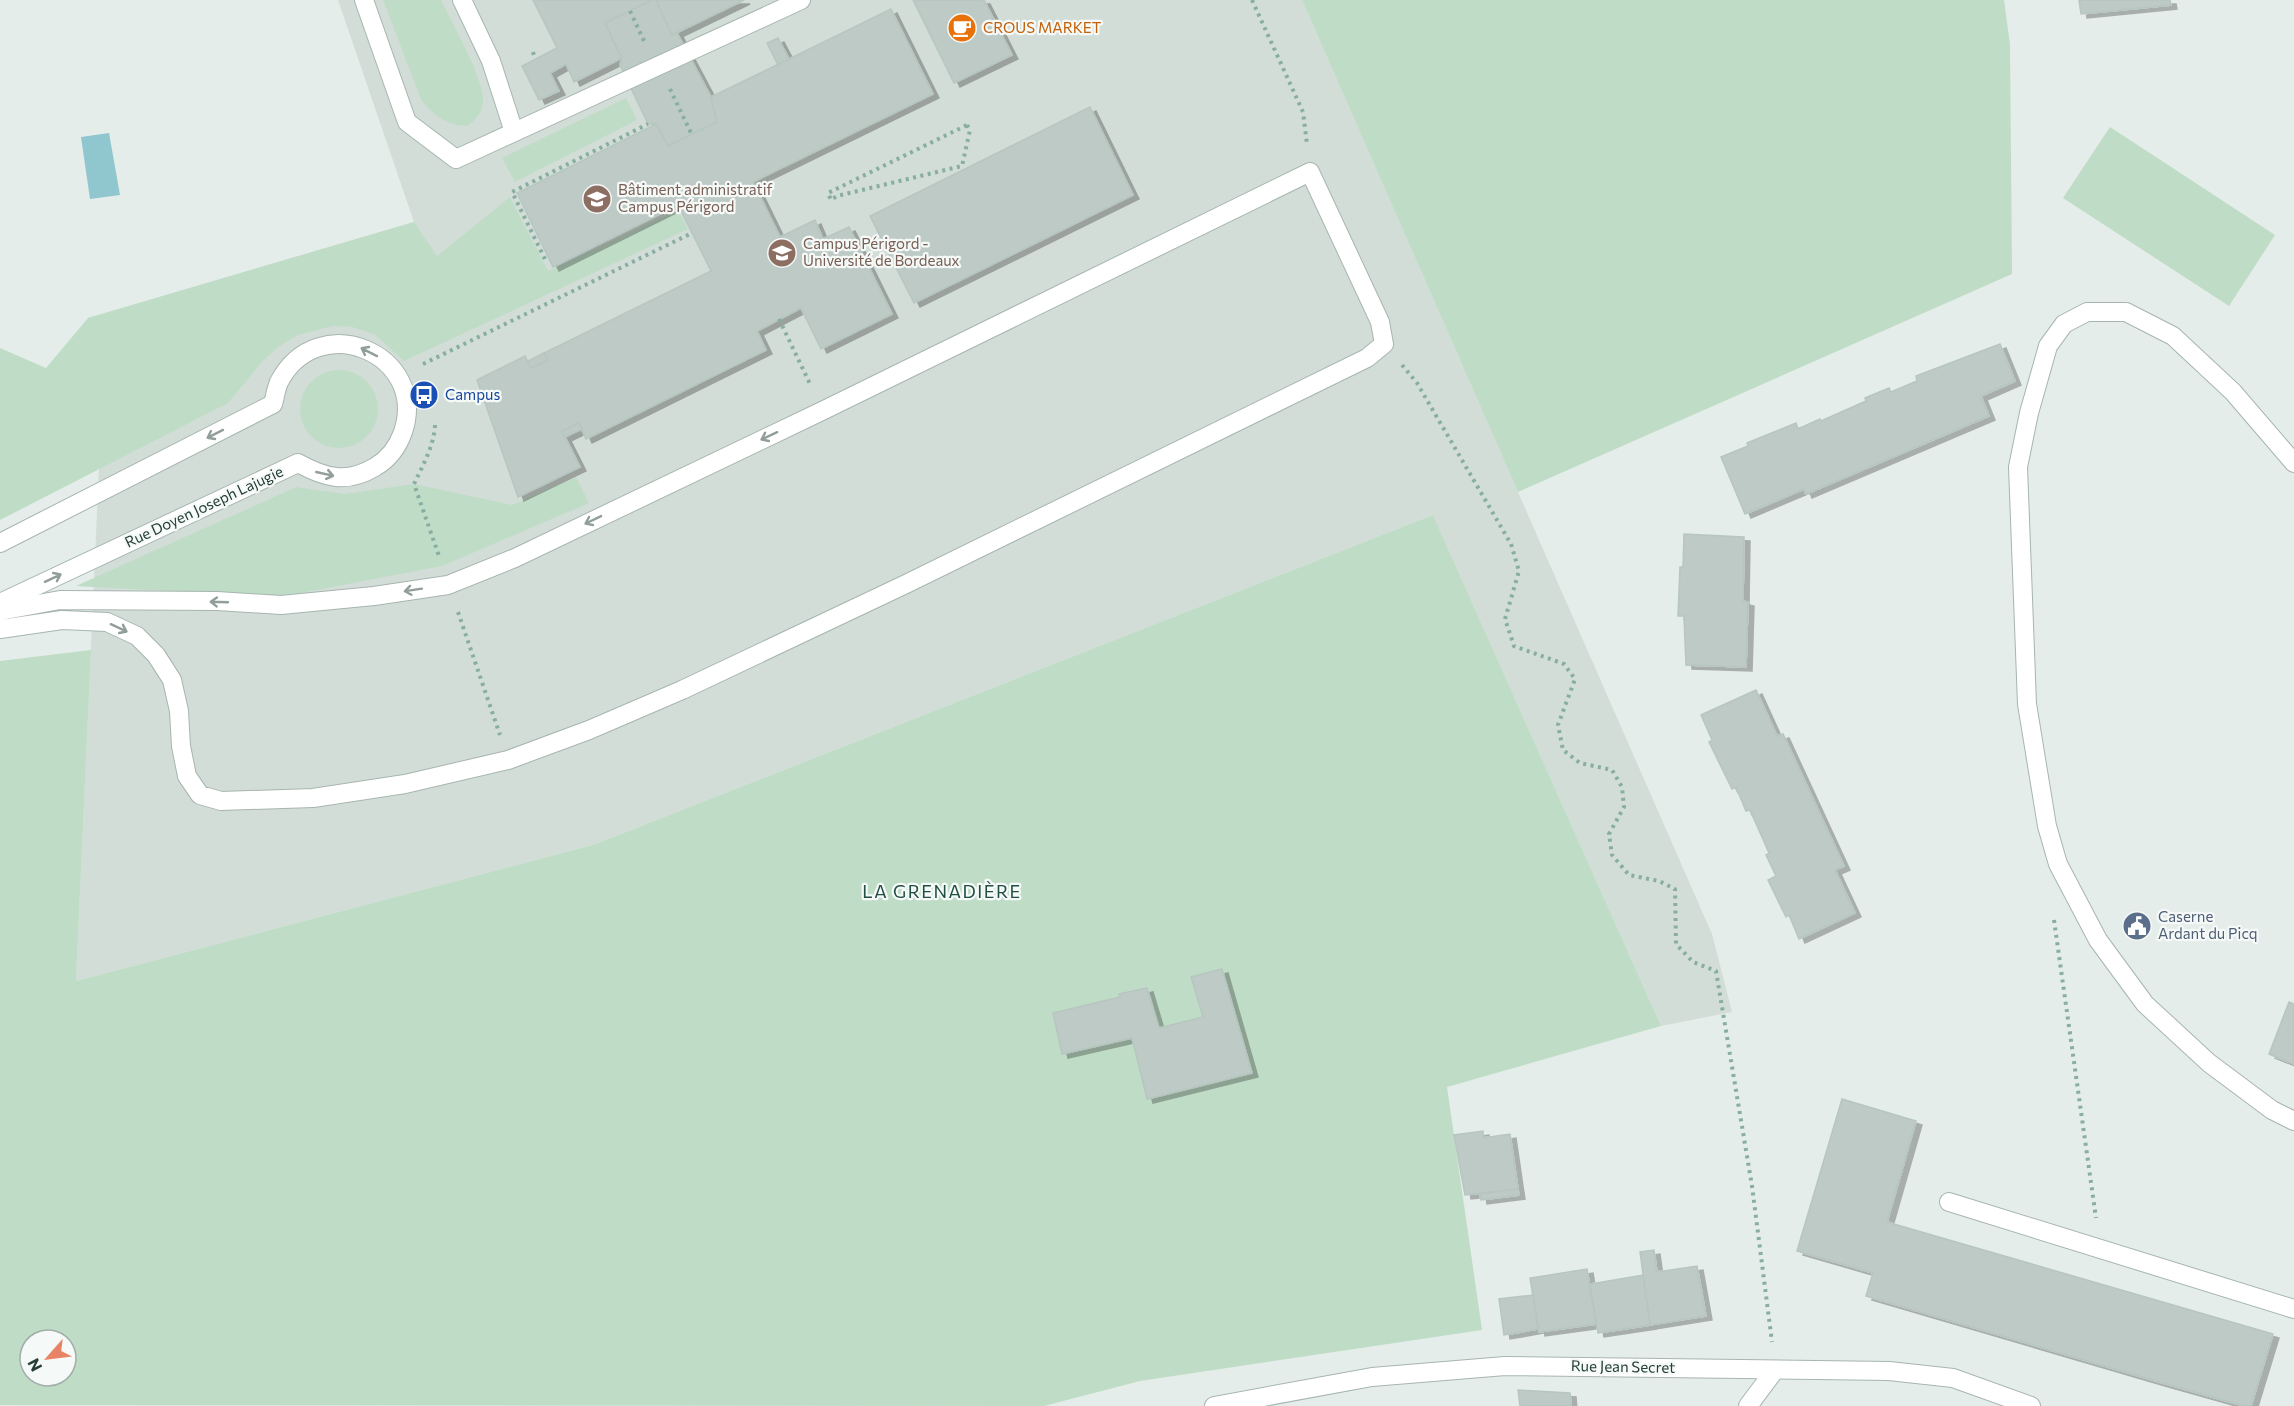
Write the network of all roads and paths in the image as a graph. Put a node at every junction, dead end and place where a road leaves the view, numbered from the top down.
1 (364, 0) edge
2 (462, 0) edge
3 (801, 0) edge
4 (1252, 0) edge
5 (630, 11) dead end
6 (650, 51) dead end
7 (533, 52) dead end
8 (536, 59) dead end
9 (666, 82) dead end
10 (648, 124) dead end
11 (514, 132) junction
12 (692, 135) dead end
13 (1310, 172) junction
14 (837, 196) joint
15 (692, 233) dead end
16 (544, 259) dead end
17 (779, 319) dead end
18 (804, 372) dead end
19 (397, 376) junction
20 (1417, 382) dead end
21 (2294, 463) edge
22 (414, 484) dead end
23 (0, 543) edge
24 (448, 585) junction
25 (0, 603) edge
26 (0, 611) edge
27 (0, 629) edge
28 (508, 760) junction
29 (2054, 911) dead end
30 (2294, 1120) edge
31 (1949, 1202) dead end
32 (2101, 1249) junction
33 (2294, 1309) edge
34 (1775, 1370) junction
35 (1214, 1406) edge
36 (1748, 1406) edge
37 (2031, 1406) edge

1 - 11 street
2 - 11 street
3 - 11 street
4 - 13 path
5 - 6 path
7 - 8 path
9 - 12 path
10 - 16 path
13 -> 24 street
13 - 28 street
14 - 14 path
15 - 19 path
17 - 18 path
19 -> 23 street, Rue Doyen Joseph Lajugie
25 -> 19 street, Rue Doyen Joseph Lajugie
20 - 34 path
21 - 30 street
22 - 24 path
24 -> 26 street
24 - 28 path
27 -> 28 street
29 - 32 path
31 - 32 street
32 - 33 street
34 - 35 street, Rue Jean Secret
34 - 36 street
34 - 37 street, Rue Jean Secret

